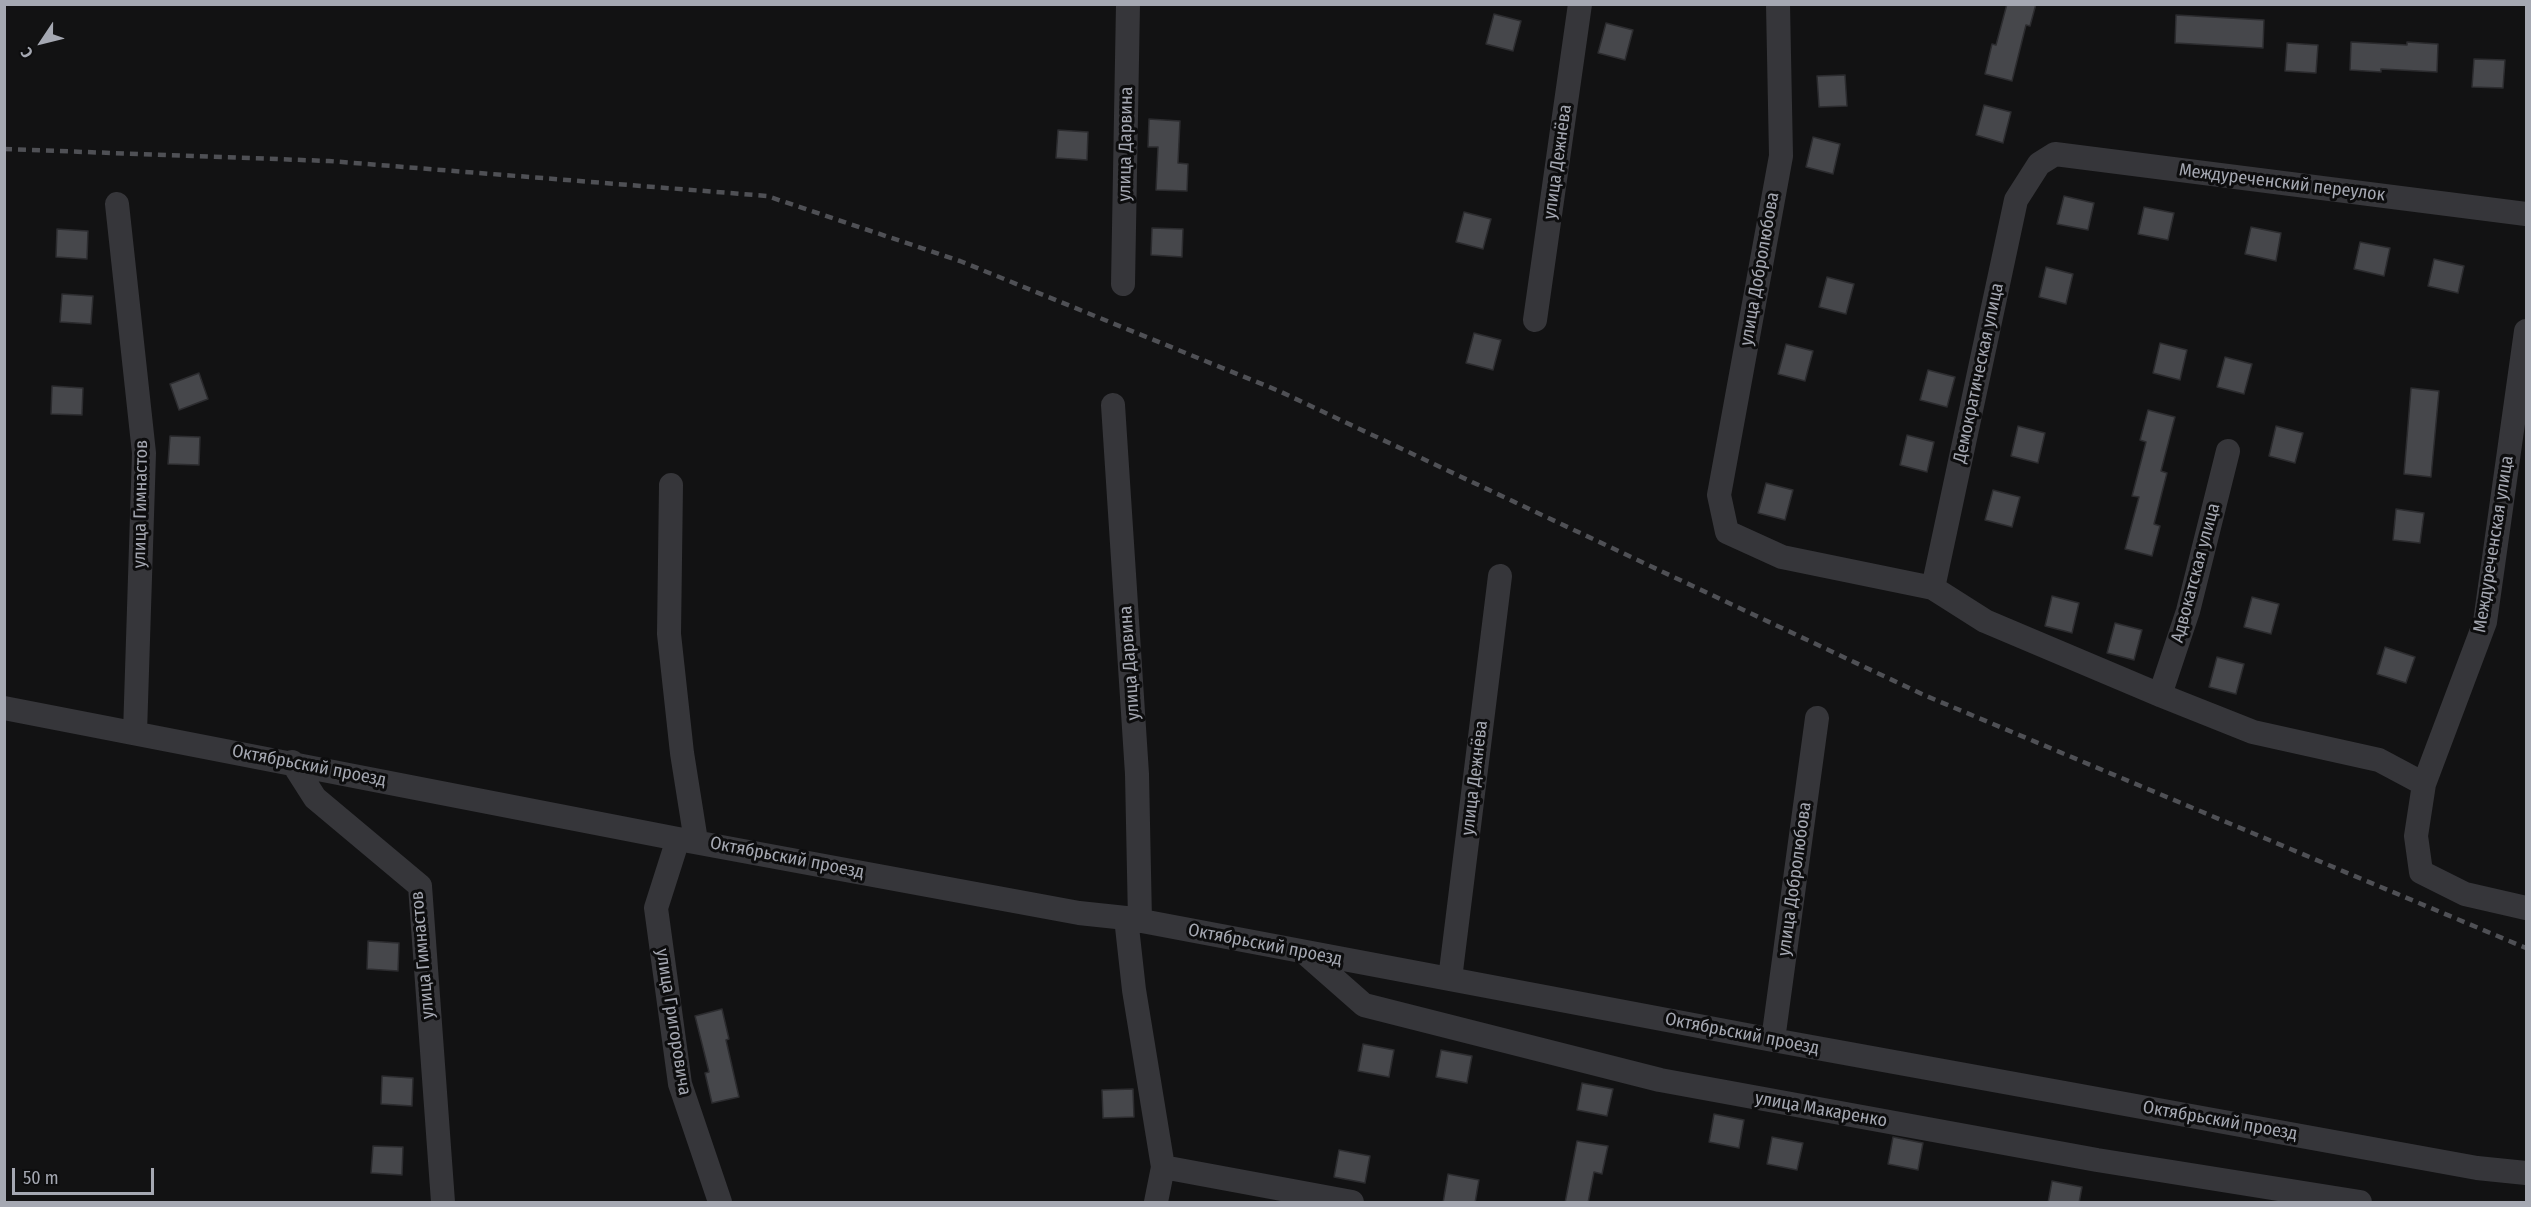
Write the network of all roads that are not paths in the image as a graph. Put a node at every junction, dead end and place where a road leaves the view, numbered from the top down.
1 (1128, 4) edge
2 (1580, 4) edge
3 (1778, 4) edge
4 (2039, 164) joint
5 (117, 204) dead end
6 (2526, 214) edge
7 (1124, 284) dead end
8 (1535, 320) dead end
9 (2526, 331) edge
10 (1113, 405) dead end
11 (2228, 451) dead end
12 (670, 485) dead end
13 (1500, 576) dead end
14 (1933, 588) junction
15 (2160, 695) junction
16 (4, 708) edge
17 (1817, 718) dead end
18 (135, 733) junction
19 (292, 762) junction
20 (2424, 784) junction
21 (687, 840) junction
22 (2526, 908) edge
23 (1133, 920) junction
24 (1306, 954) junction
25 (1450, 979) junction
26 (1773, 1040) junction
27 (1163, 1167) junction
28 (2526, 1173) edge
29 (443, 1203) edge
30 (720, 1203) edge
31 (1156, 1203) edge
32 (1352, 1203) edge
33 (2360, 1203) edge

1 - 7 street, улица Дарвина
2 - 8 street, улица Дежнёва
3 - 14 street, улица Добролюбова
4 - 6 street, Междуреченский переулок
4 - 14 street, Демократическая улица
5 - 18 street, улица Гимнастов
9 - 20 street, Междуреченская улица
10 - 23 street, улица Дарвина
11 - 15 street, Адвокатская улица
12 - 21 street, улица Григоровича
13 - 25 street, улица Дежнёва
14 - 15 street
15 - 20 street
16 - 18 street, Октябрьский проезд
17 - 26 street, улица Добролюбова
18 - 19 street, Октябрьский проезд
19 - 21 street, Октябрьский проезд
19 - 29 street, улица Гимнастов
20 - 22 street, Междуреченская улица
21 - 23 street, Октябрьский проезд
21 - 30 street, улица Григоровича
23 - 24 street, Октябрьский проезд
23 - 27 street, улица Дарвина
24 - 25 street, Октябрьский проезд
24 - 33 street, улица Макаренко
25 - 26 street, Октябрьский проезд
26 - 28 street, Октябрьский проезд
27 - 31 street, улица Дарвина
27 - 32 street

